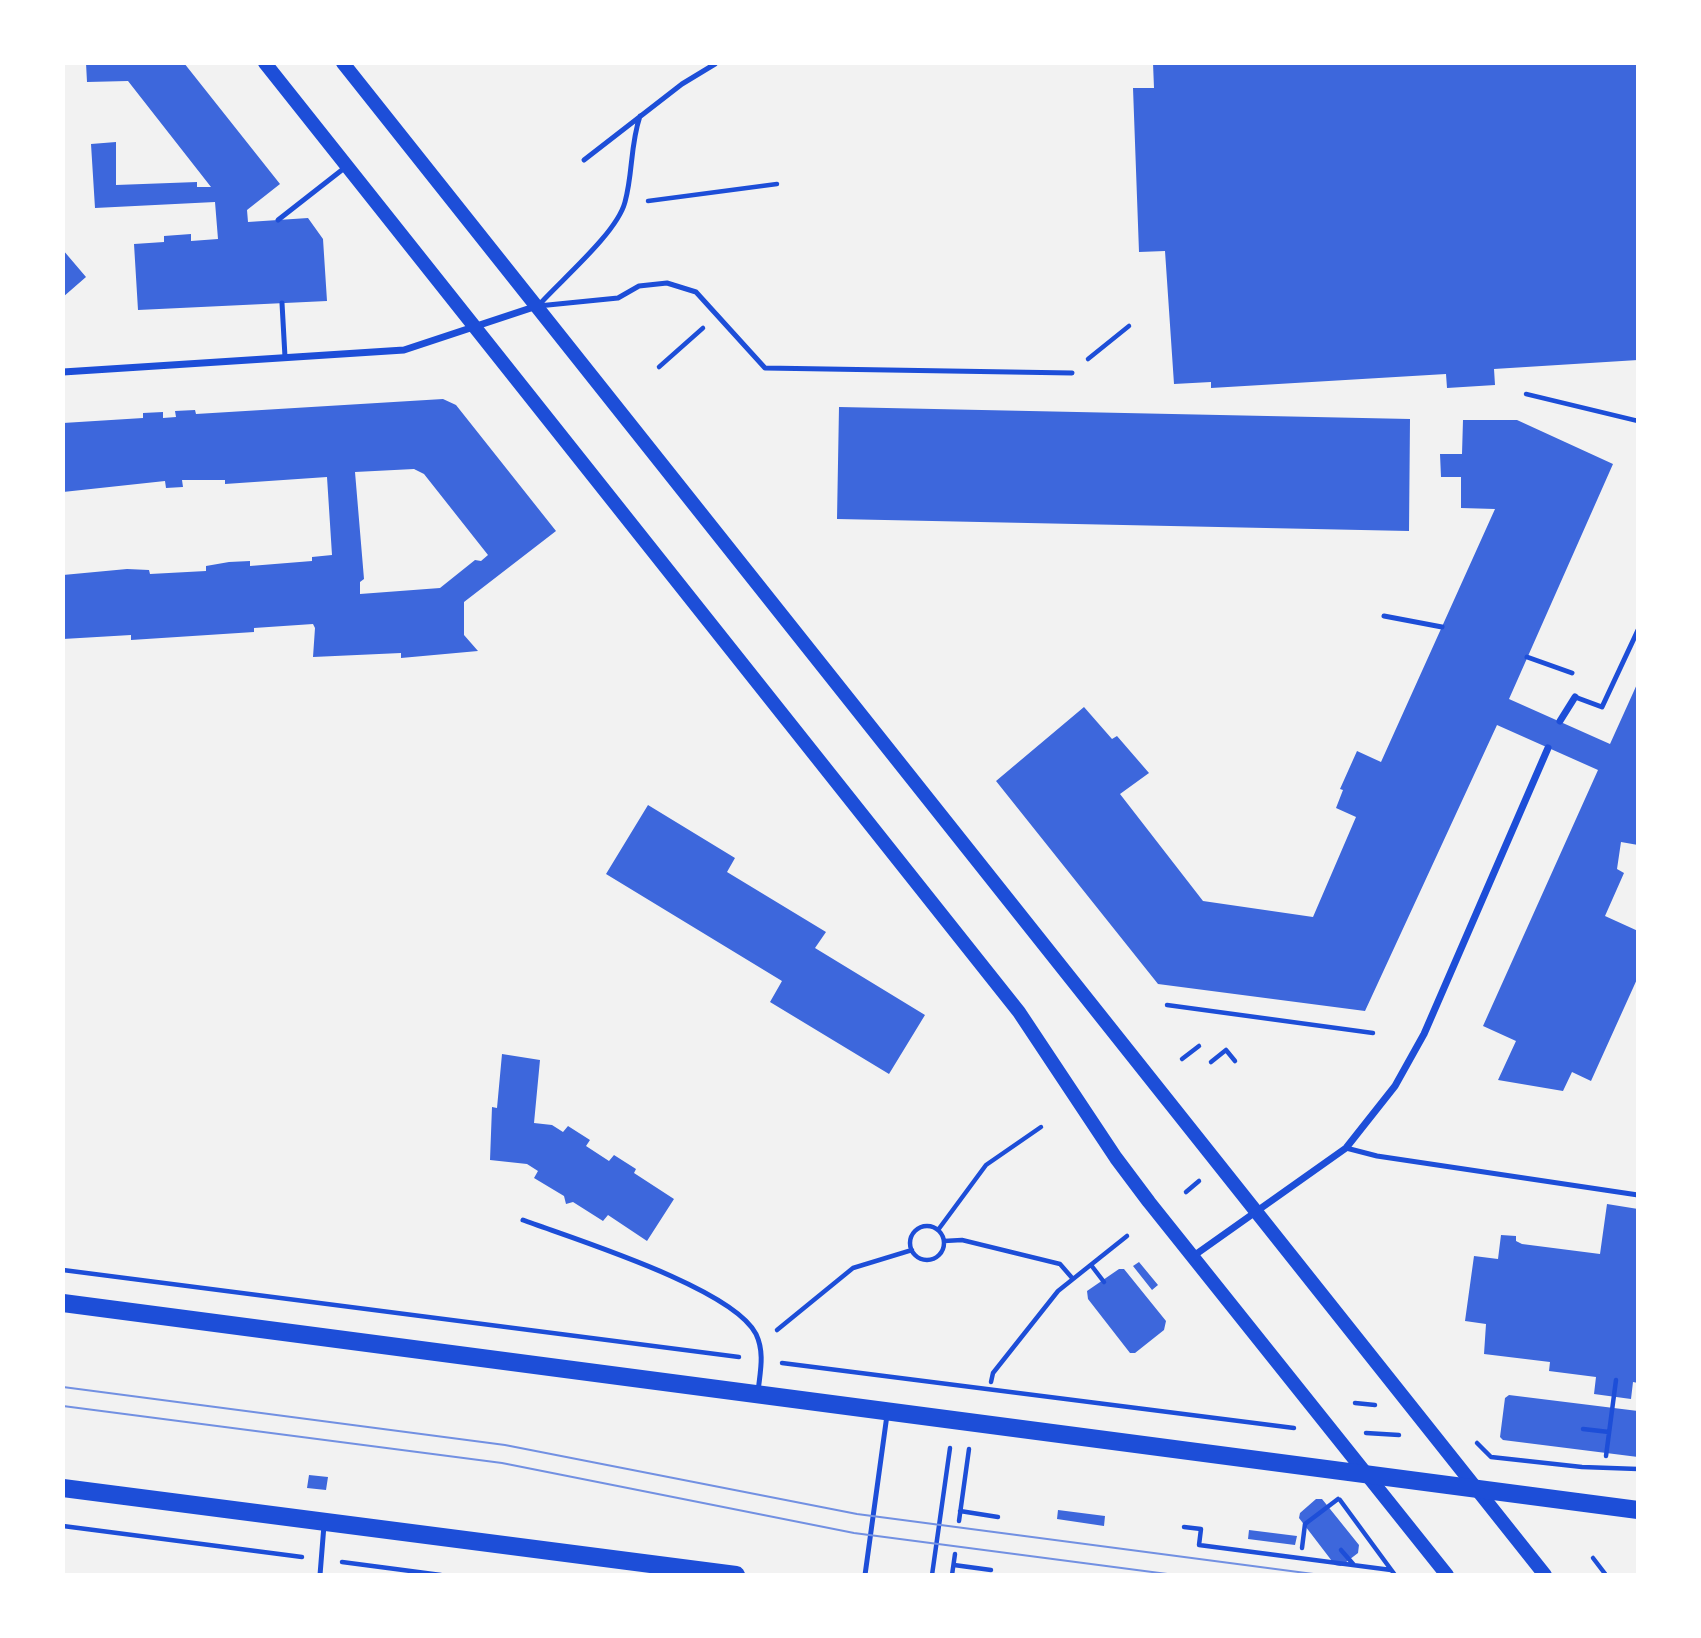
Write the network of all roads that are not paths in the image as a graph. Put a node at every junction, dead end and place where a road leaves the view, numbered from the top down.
1 (265, 63) edge
2 (343, 63) edge
3 (715, 64) edge
4 (640, 116) junction
5 (584, 160) dead end
6 (348, 165) junction
7 (278, 220) dead end
8 (282, 303) dead end
9 (538, 306) junction
10 (477, 327) junction
11 (285, 357) junction
12 (63, 372) edge
13 (1072, 373) road end
14 (1384, 616) dead end
15 (1442, 627) dead end
16 (1638, 630) edge
17 (1527, 657) dead end
18 (1572, 673) dead end
19 (1575, 697) joint
20 (1560, 722) dead end
21 (1548, 748) dead end
22 (1346, 1148) junction
23 (1638, 1195) edge
24 (1256, 1210) junction
25 (523, 1220) dead end
26 (1192, 1257) junction
27 (63, 1303) edge
28 (757, 1395) junction
29 (888, 1413) junction
30 (1370, 1477) junction
31 (63, 1488) edge
32 (1478, 1490) junction
33 (1638, 1510) edge
34 (324, 1522) junction
35 (320, 1575) edge
36 (736, 1575) edge
37 (865, 1575) edge
38 (1447, 1575) edge
39 (1545, 1575) edge

1 - 6 main road
2 - 9 main road
3 - 4 lane
4 - 5 lane
4 - 9 lane
6 - 7 lane
6 - 10 main road
8 - 11 lane
9 - 10 street
9 - 13 lane
9 - 24 main road
10 - 11 street
10 - 26 main road
11 - 12 street
14 - 15 lane
16 - 19 lane
17 - 18 lane
19 - 20 street
21 - 22 street
22 - 23 lane
22 - 24 street
24 - 26 street
24 - 32 main road
25 - 28 lane
26 - 30 main road
27 - 28 main road
28 - 29 main road
29 - 30 main road
29 - 37 lane
30 - 32 main road
30 - 38 main road
31 - 34 main road
32 - 33 main road
32 - 39 main road
34 - 35 lane
34 - 36 main road

